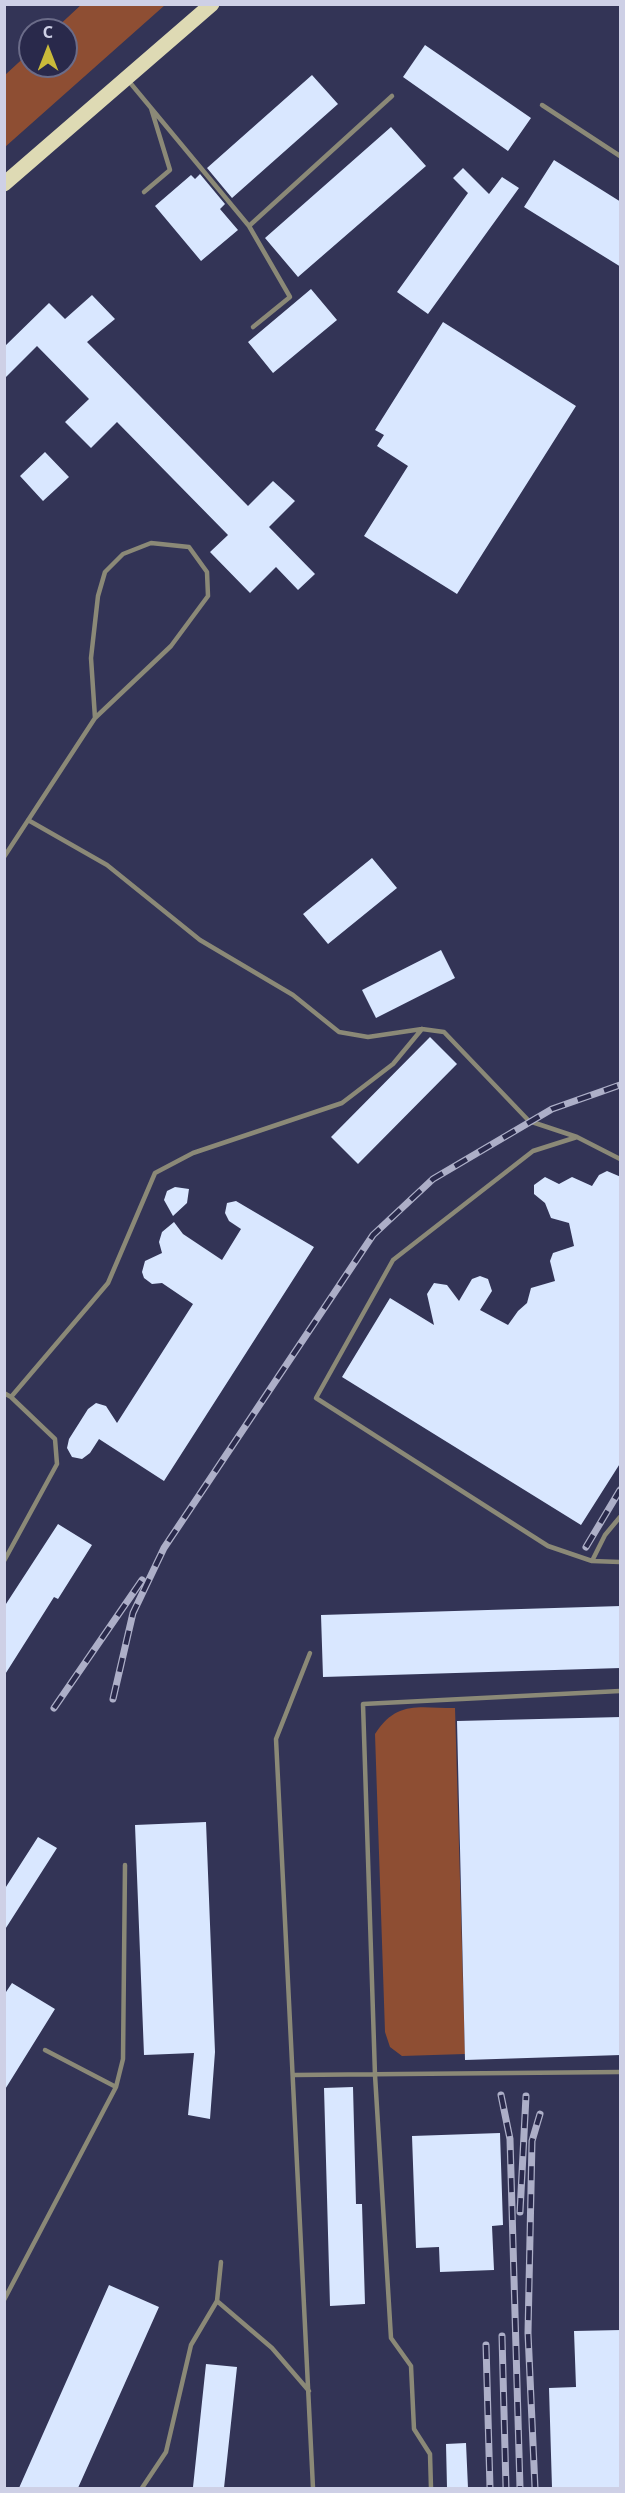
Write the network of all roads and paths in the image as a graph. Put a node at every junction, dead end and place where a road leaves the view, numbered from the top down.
1 (212, 4) edge
2 (127, 79) junction
3 (392, 96) dead end
4 (542, 105) dead end
5 (150, 106) junction
6 (621, 156) edge
7 (4, 184) edge
8 (144, 192) dead end
9 (249, 226) junction
10 (253, 327) dead end
11 (95, 718) junction
12 (28, 820) junction
13 (4, 857) edge
14 (422, 1029) junction
15 (577, 1137) junction
16 (621, 1159) edge
17 (4, 1393) edge
18 (11, 1396) junction
19 (621, 1517) edge
20 (4, 1561) edge
21 (592, 1561) junction
22 (621, 1562) edge
23 (310, 1653) dead end
24 (621, 1691) edge
25 (125, 1864) dead end
26 (45, 2050) dead end
27 (621, 2072) edge
28 (375, 2075) junction
29 (294, 2076) junction
30 (116, 2087) junction
31 (221, 2262) dead end
32 (4, 2300) edge
33 (217, 2301) junction
34 (309, 2391) junction
35 (142, 2488) edge
36 (313, 2488) edge
37 (431, 2488) edge

1 - 2 main road
2 - 5 lane
2 - 7 main road
3 - 9 lane
4 - 6 lane
5 - 8 lane
5 - 9 lane
9 - 10 lane
11 - 11 lane
11 - 12 lane
12 - 13 lane
12 - 14 lane
14 - 15 lane
14 - 18 lane
15 - 16 lane
15 - 21 lane
17 - 18 lane
18 - 20 lane
19 - 21 lane
21 - 22 lane
23 - 29 lane
24 - 28 lane
25 - 30 lane
26 - 30 lane
27 - 28 lane
28 - 29 lane
28 - 37 lane
29 - 34 lane
30 - 32 lane
31 - 33 lane
33 - 34 lane
33 - 35 lane
34 - 36 lane

